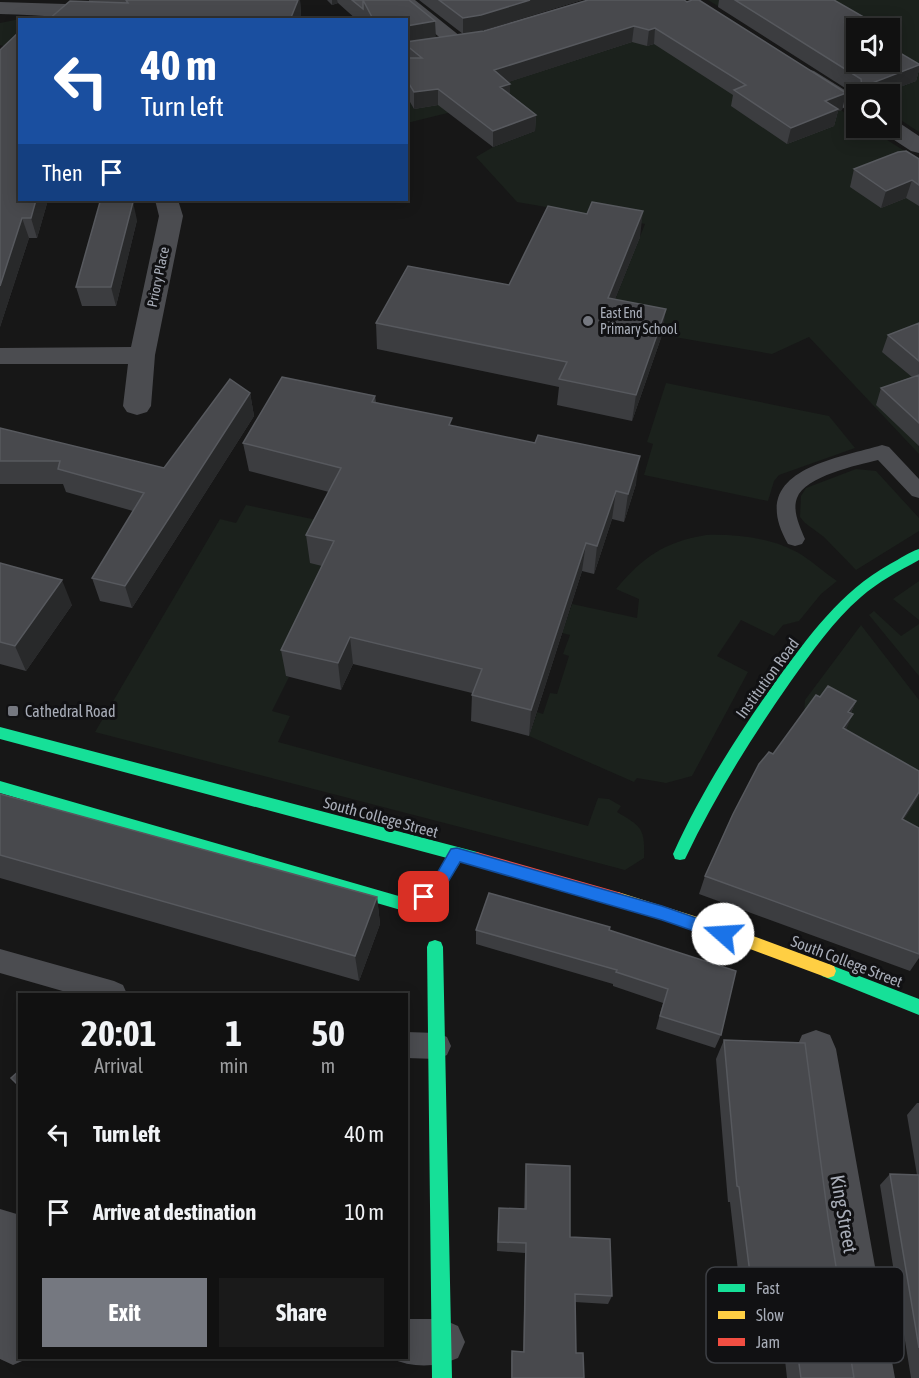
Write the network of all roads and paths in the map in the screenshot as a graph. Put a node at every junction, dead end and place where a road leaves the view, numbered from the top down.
1 (403, 0) edge
2 (0, 8) edge
3 (109, 18) edge
4 (483, 39) edge
5 (460, 44) junction
6 (432, 48) edge
7 (788, 63) edge
8 (846, 100) edge
9 (900, 134) edge
10 (919, 146) edge
11 (167, 201) edge
12 (142, 355) junction
13 (0, 356) edge
14 (137, 406) dead end
15 (919, 491) edge
16 (795, 539) dead end
17 (919, 554) edge
18 (0, 733) edge
19 (0, 787) edge
20 (457, 854) junction
21 (680, 854) dead end
22 (435, 947) dead end
23 (0, 961) edge
24 (111, 993) edge
25 (919, 1007) edge
26 (408, 1046) edge
27 (438, 1046) junction
28 (816, 1049) dead end
29 (0, 1231) edge
30 (853, 1267) edge
31 (11, 1342) edge
32 (430, 1354) edge
33 (869, 1363) edge
34 (872, 1378) edge

1 - 5 street
2 - 3 street
4 - 5 street
5 - 6 street
7 - 8 street
9 - 10 street
11 - 12 street, Priory Place
12 - 13 street
12 - 14 street, Priory Place
15 - 16 lane
17 - 21 main road, Institution Road
18 - 20 main road, South College Street
19 - 20 main road
20 - 25 main road, South College Street
22 - 27 main road
23 - 24 lane
26 - 27 lane
27 - 32 main road
28 - 30 street, King Street
29 - 31 street
33 - 34 street, King Street

